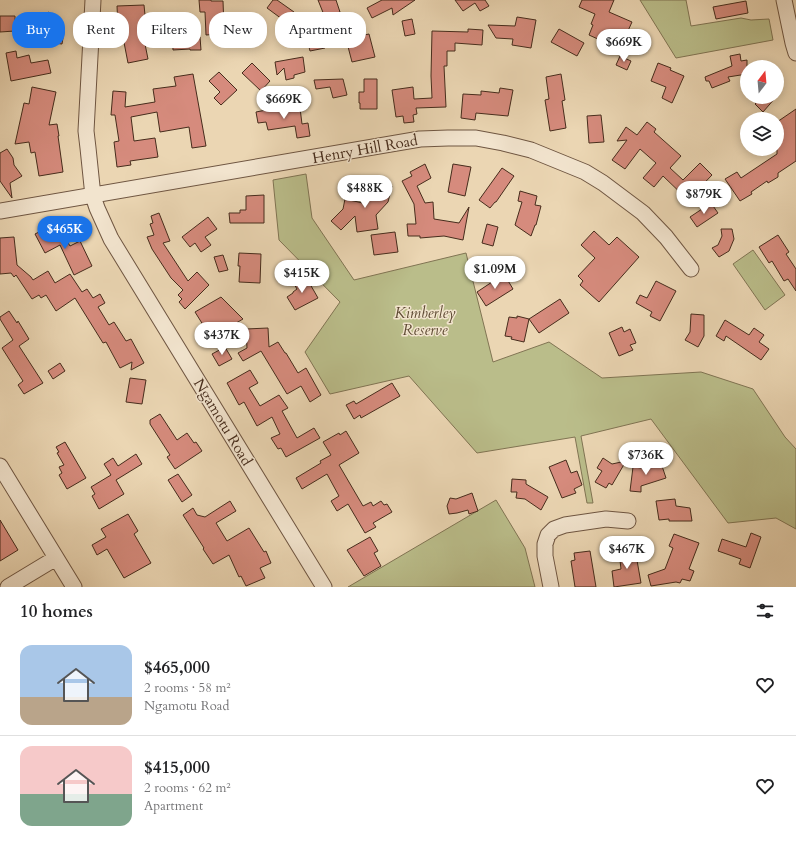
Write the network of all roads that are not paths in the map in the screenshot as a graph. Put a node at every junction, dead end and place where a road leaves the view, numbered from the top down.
1 (93, 0) edge
2 (784, 0) edge
3 (796, 53) edge
4 (93, 196) junction
5 (0, 212) edge
6 (691, 269) dead end
7 (0, 466) edge
8 (628, 521) dead end
9 (56, 558) junction
10 (8, 587) edge
11 (74, 587) edge
12 (324, 587) edge
13 (551, 587) edge

1 - 4 street, Ngamotu Road
2 - 3 street
4 - 5 street, Henry Hill Road
4 - 6 street, Henry Hill Road
4 - 12 street, Ngamotu Road
7 - 9 street
8 - 13 street
9 - 10 street
9 - 11 street

